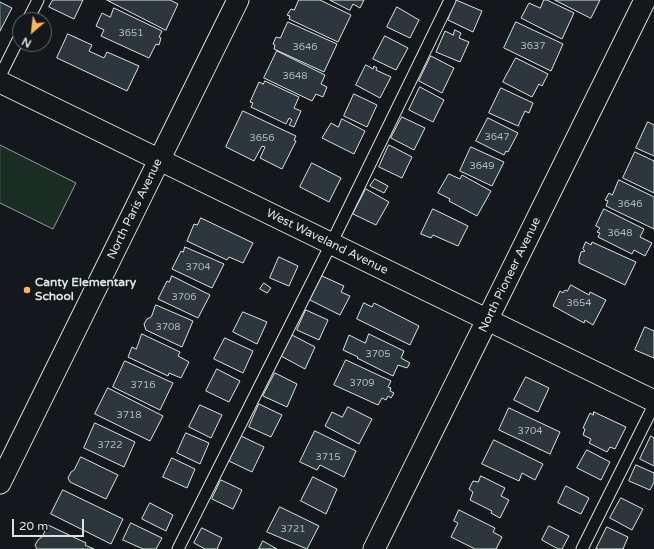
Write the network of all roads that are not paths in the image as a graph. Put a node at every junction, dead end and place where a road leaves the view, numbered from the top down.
1 (38, 0) edge
2 (238, 0) edge
3 (450, 0) edge
4 (646, 0) edge
5 (32, 12) edge
6 (12, 52) edge
7 (0, 76) edge
8 (0, 82) edge
9 (160, 160) junction
10 (331, 244) junction
11 (488, 320) junction
12 (654, 401) edge
13 (654, 405) edge
14 (0, 483) edge
15 (178, 549) edge
16 (374, 549) edge
17 (582, 549) edge

1 - 5 lane
2 - 9 street, North Paris Avenue
3 - 10 lane
4 - 11 street, North Pioneer Avenue
6 - 7 lane
8 - 9 street, West Waveland Avenue
9 - 10 street, West Waveland Avenue
9 - 14 street, North Paris Avenue
10 - 11 street, West Waveland Avenue
10 - 15 lane
11 - 12 street, West Waveland Avenue
11 - 16 street, North Pioneer Avenue
13 - 17 lane

